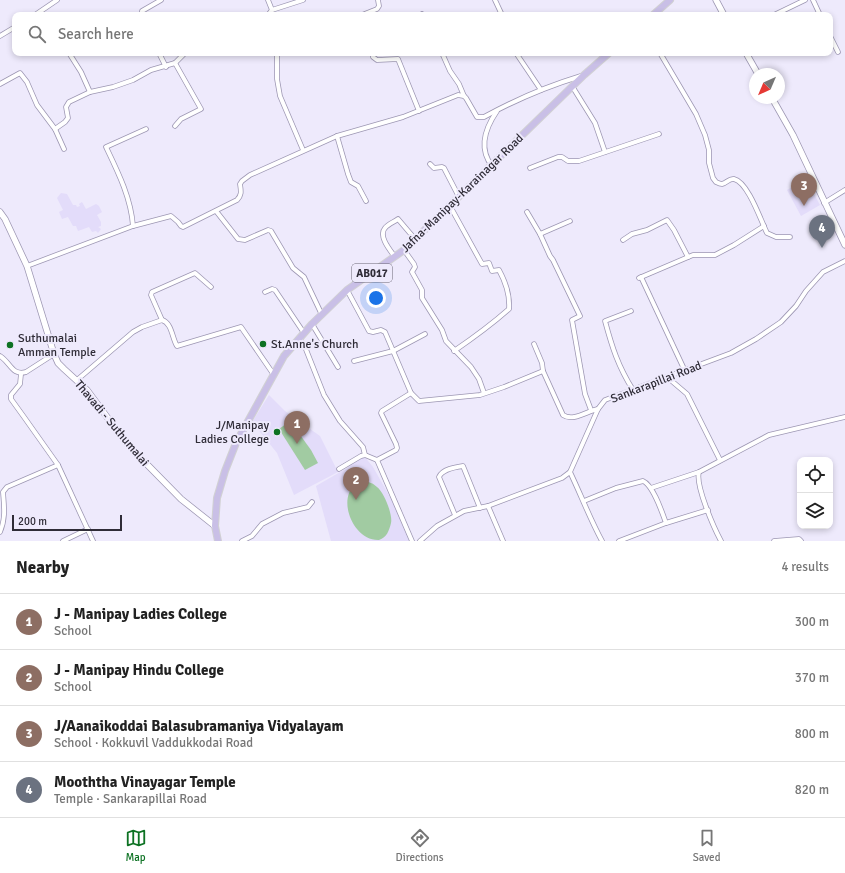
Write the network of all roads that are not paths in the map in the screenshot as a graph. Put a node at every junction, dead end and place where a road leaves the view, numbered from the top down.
1 (57, 0) edge
2 (161, 0) edge
3 (268, 0) edge
4 (303, 0) edge
5 (378, 0) edge
6 (495, 0) edge
7 (670, 0) edge
8 (716, 0) edge
9 (805, 0) edge
10 (812, 0) edge
11 (272, 10) joint
12 (42, 11) edge
13 (142, 12) edge
14 (370, 12) edge
15 (501, 12) edge
16 (656, 12) edge
17 (722, 12) edge
18 (780, 12) edge
19 (818, 12) edge
20 (12, 29) edge
21 (0, 36) edge
22 (833, 42) edge
23 (838, 52) dead end
24 (71, 56) edge
25 (161, 56) edge
26 (183, 56) edge
27 (277, 56) edge
28 (374, 56) edge
29 (443, 56) edge
30 (518, 56) edge
31 (606, 56) edge
32 (662, 56) edge
33 (748, 56) edge
34 (175, 63) junction
35 (166, 66) junction
36 (755, 68) edge
37 (584, 75) junction
38 (0, 84) edge
39 (572, 86) junction
40 (541, 90) junction
41 (90, 92) junction
42 (464, 96) junction
43 (775, 104) edge
44 (419, 110) junction
45 (497, 110) junction
46 (175, 126) dead end
47 (55, 129) junction
48 (146, 129) dead end
49 (659, 134) dead end
50 (337, 136) junction
51 (64, 149) dead end
52 (303, 150) junction
53 (605, 152) junction
54 (430, 164) dead end
55 (492, 166) junction
56 (530, 168) dead end
57 (845, 190) edge
58 (459, 197) junction
59 (366, 201) dead end
60 (824, 203) junction
61 (450, 206) junction
62 (0, 212) edge
63 (216, 212) junction
64 (527, 212) dead end
65 (570, 222) dead end
66 (133, 226) junction
67 (764, 226) junction
68 (540, 234) junction
69 (790, 237) dead end
70 (415, 240) junction
71 (623, 240) dead end
72 (845, 245) edge
73 (404, 250) junction
74 (395, 257) junction
75 (688, 257) junction
76 (845, 261) edge
77 (27, 266) junction
78 (211, 287) dead end
79 (347, 290) junction
80 (265, 292) dead end
81 (631, 311) dead end
82 (322, 315) junction
83 (162, 320) junction
84 (312, 324) junction
85 (425, 334) dead end
86 (302, 335) junction
87 (534, 344) dead end
88 (393, 351) junction
89 (454, 351) junction
90 (54, 354) junction
91 (0, 356) edge
92 (354, 360) dead end
93 (338, 367) dead end
94 (543, 371) junction
95 (685, 371) junction
96 (21, 374) junction
97 (274, 375) junction
98 (667, 377) junction
99 (77, 380) junction
100 (633, 390) junction
101 (410, 393) junction
102 (484, 393) junction
103 (598, 409) junction
104 (591, 410) junction
105 (845, 417) edge
106 (365, 455) junction
107 (377, 460) junction
108 (720, 460) junction
109 (58, 465) junction
110 (339, 469) dead end
111 (570, 472) junction
112 (699, 472) junction
113 (651, 488) junction
114 (584, 501) junction
115 (312, 502) dead end
116 (488, 506) junction
117 (480, 508) junction
118 (708, 510) junction
119 (455, 515) junction
120 (666, 523) junction
121 (216, 526) junction
122 (88, 529) junction
123 (0, 532) edge
124 (63, 541) edge
125 (93, 541) edge
126 (218, 541) edge
127 (242, 541) edge
128 (412, 541) edge
129 (420, 541) edge
130 (503, 541) edge
131 (602, 541) edge
132 (619, 541) edge
133 (721, 541) edge
134 (774, 541) edge
135 (801, 541) edge

1 - 12 street
2 - 13 street
3 - 11 street
4 - 11 street
5 - 14 street
6 - 15 street
7 - 16 main road
8 - 17 main road
9 - 18 street
10 - 19 street
20 - 21 street
22 - 23 street
24 - 41 street
25 - 35 street
26 - 34 street
27 - 52 street
28 - 44 street
29 - 42 street
30 - 40 street
31 - 37 main road, Jafna-Manipay-Karainagar Road / AB017
32 - 67 street
33 - 36 main road
34 - 35 street
34 - 46 street
35 - 41 street
37 - 39 main road, Jafna-Manipay-Karainagar Road / AB017
37 - 40 street
38 - 47 street
39 - 53 street
39 - 55 main road, Jafna-Manipay-Karainagar Road / AB017
40 - 45 street
41 - 47 street
42 - 44 street
42 - 45 street
43 - 60 main road
44 - 50 street
45 - 55 street
47 - 51 street
48 - 66 street
49 - 53 street
50 - 52 street
50 - 59 street
52 - 63 street
53 - 56 street
54 - 58 street
55 - 58 main road, Jafna-Manipay-Karainagar Road / AB017
57 - 60 street
58 - 61 main road, Jafna-Manipay-Karainagar Road / AB017
60 - 72 main road
61 - 70 main road, Jafna-Manipay-Karainagar Road / AB017
61 - 89 street
62 - 77 main road, Thavadi - Suthumalai
63 - 66 street
63 - 82 street
64 - 68 street
65 - 68 street
66 - 77 street
67 - 69 street
67 - 75 street
68 - 104 street
70 - 73 main road, Jafna-Manipay-Karainagar Road / AB017
70 - 74 street
71 - 75 street
73 - 74 main road, Jafna-Manipay-Karainagar Road / AB017
73 - 89 street
74 - 79 main road, Jafna-Manipay-Karainagar Road / AB017
75 - 95 street
76 - 95 street, Sankarapillai Road
77 - 90 main road, Thavadi - Suthumalai
78 - 83 street
79 - 82 main road, Jafna-Manipay-Karainagar Road / AB017
79 - 88 street
80 - 86 street
81 - 100 street
82 - 84 main road, Jafna-Manipay-Karainagar Road / AB017
83 - 97 street
83 - 99 street
84 - 86 main road, Jafna-Manipay-Karainagar Road / AB017
84 - 93 street
85 - 88 street
86 - 97 main road, Jafna-Manipay-Karainagar Road / AB017
86 - 106 street
87 - 94 street
88 - 92 street
88 - 101 street
89 - 102 street
90 - 96 street
90 - 99 main road, Thavadi - Suthumalai
91 - 96 street
94 - 102 street
94 - 104 street
95 - 98 street, Sankarapillai Road
96 - 109 street
97 - 121 main road, Jafna-Manipay-Karainagar Road / AB017
98 - 100 street, Sankarapillai Road
98 - 108 street
99 - 121 main road, Thavadi - Suthumalai
100 - 103 street, Sankarapillai Road
101 - 102 street
101 - 107 street
103 - 104 street
103 - 111 street, Sankarapillai Road
105 - 108 street
106 - 107 street
106 - 110 street
107 - 128 street
108 - 112 street
109 - 122 street
109 - 123 street
111 - 114 street
111 - 116 street
112 - 113 street
112 - 118 street
113 - 114 street
113 - 120 street
114 - 131 street
115 - 127 street
116 - 117 street
116 - 130 street
117 - 119 street
117 - 119 street
118 - 120 street
118 - 133 street
119 - 129 street
120 - 132 street
121 - 126 main road, Jafna-Manipay-Karainagar Road / AB017
122 - 124 street
122 - 125 street
134 - 135 street

